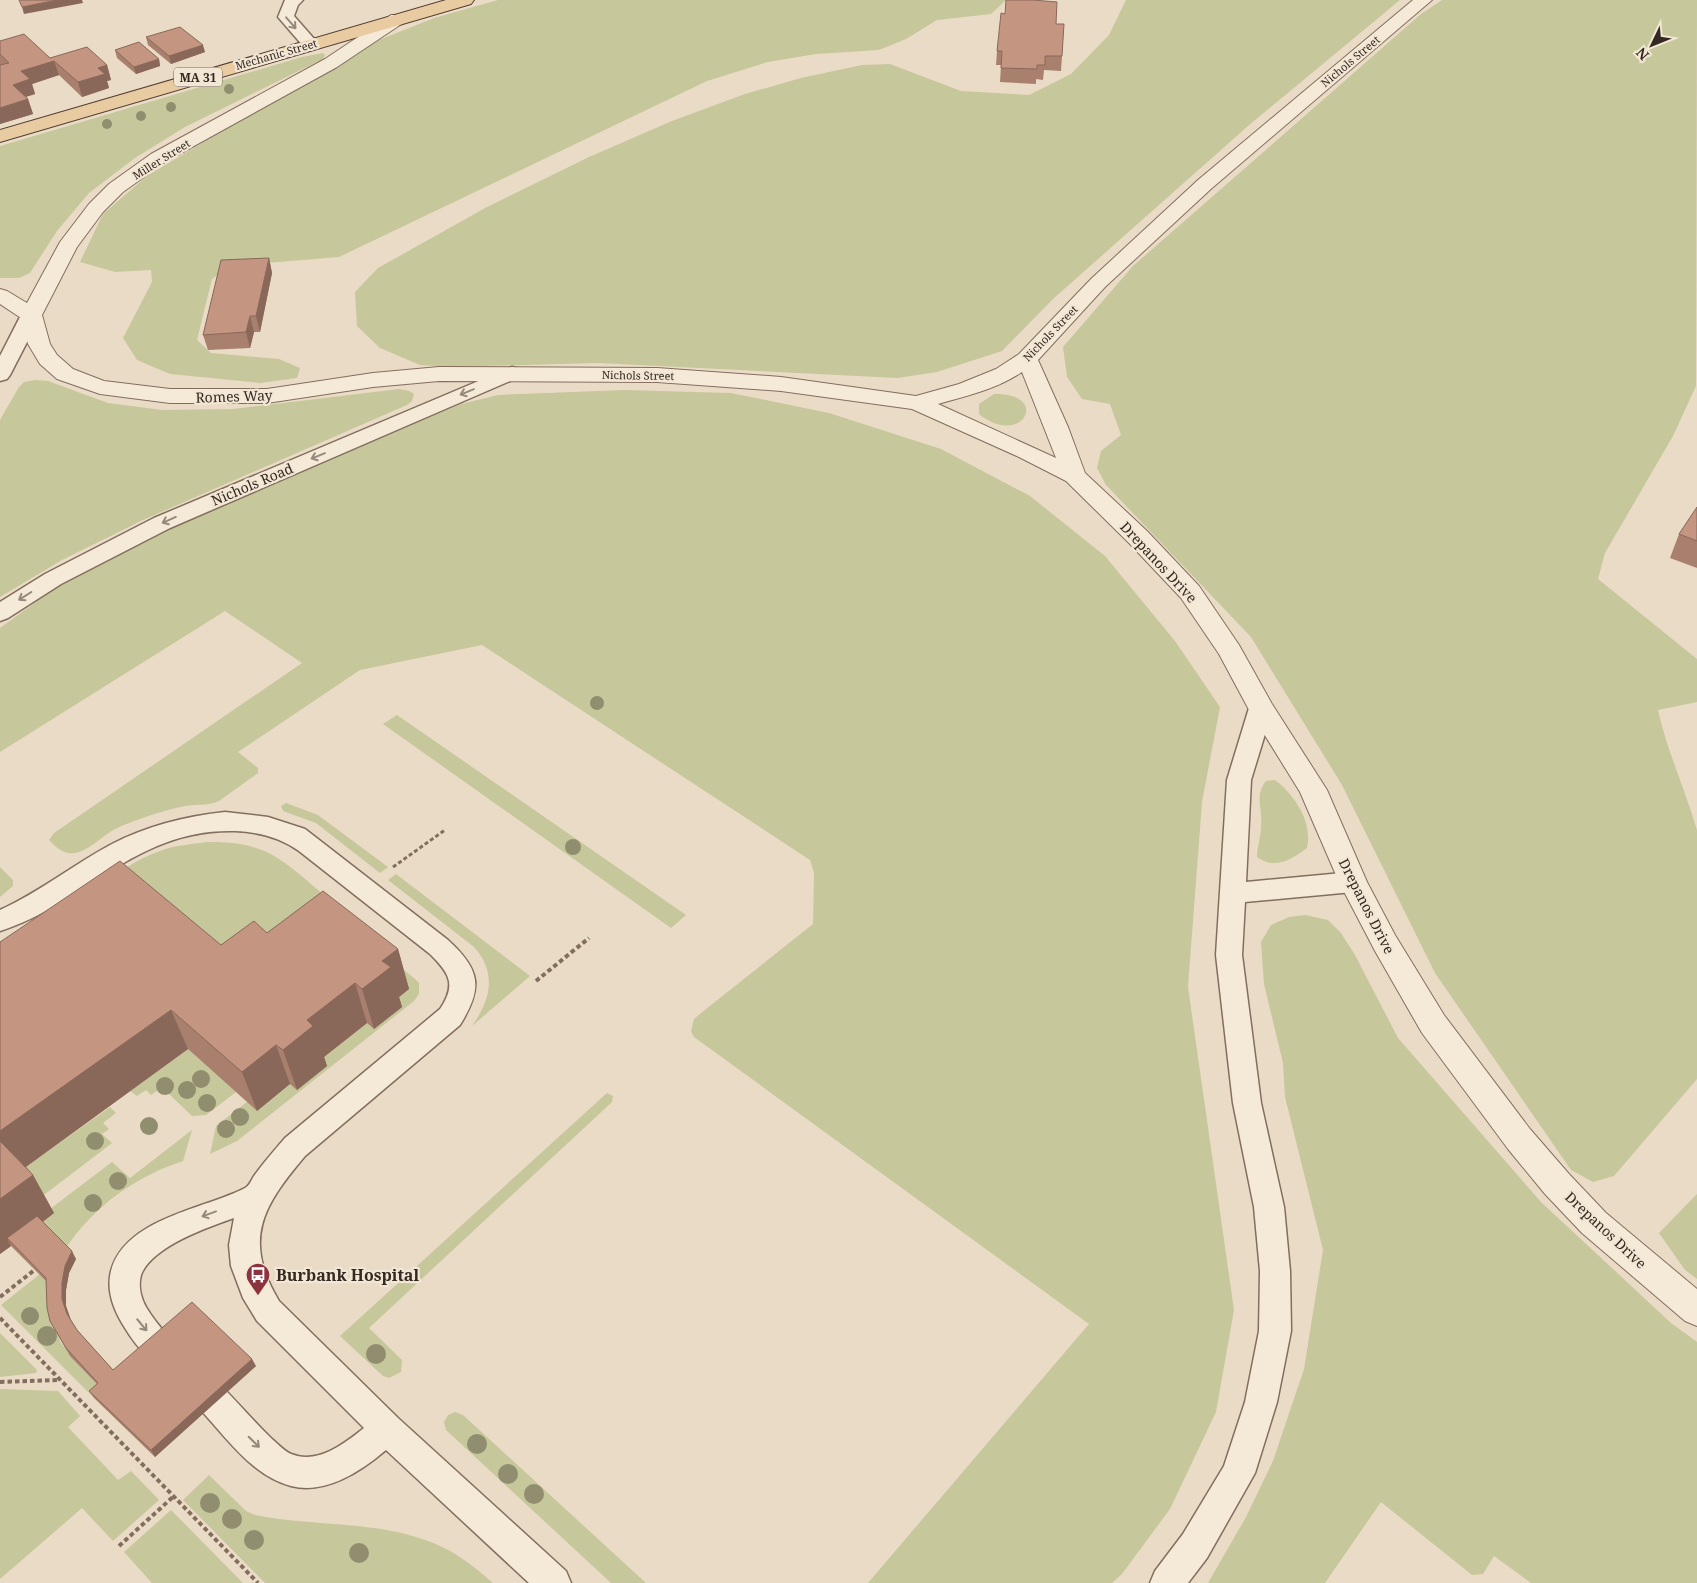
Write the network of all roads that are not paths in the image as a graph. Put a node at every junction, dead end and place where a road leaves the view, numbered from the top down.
1 (295, 0) edge
2 (466, 0) edge
3 (1424, 0) edge
4 (397, 19) junction
5 (310, 44) junction
6 (0, 136) edge
7 (0, 296) edge
8 (31, 315) junction
9 (1027, 359) junction
10 (512, 374) junction
11 (0, 375) edge
12 (917, 402) junction
13 (1074, 476) junction
14 (0, 613) edge
15 (1261, 708) junction
16 (1352, 882) junction
17 (65, 887) junction
18 (1231, 894) junction
19 (0, 921) edge
20 (38, 932) edge
21 (255, 1198) junction
22 (1697, 1310) edge
23 (387, 1429) junction
24 (554, 1583) edge
25 (1167, 1583) edge

1 -> 5 lane
2 - 4 main road, Mechanic Street / MA 31
3 - 9 street, Nichols Street
4 - 5 main road, Mechanic Street / MA 31
4 - 8 street, Miller Street
5 - 6 main road, Mechanic Street / MA 31
7 - 8 street
8 - 10 street, Romes Way
8 - 11 lane, Miller Street
9 - 12 street, Nichols Street
9 - 13 street, Drepanos Drive
10 - 12 street, Nichols Street
10 -> 14 lane, Nichols Road
12 - 13 street, Drepanos Drive
13 - 15 street, Drepanos Drive
15 - 16 street, Drepanos Drive
15 - 18 lane
16 - 18 lane
16 - 22 street, Drepanos Drive
17 - 19 lane
17 - 20 lane
17 - 21 lane
18 - 25 lane
21 - 23 lane
21 -> 23 lane
23 - 24 lane

